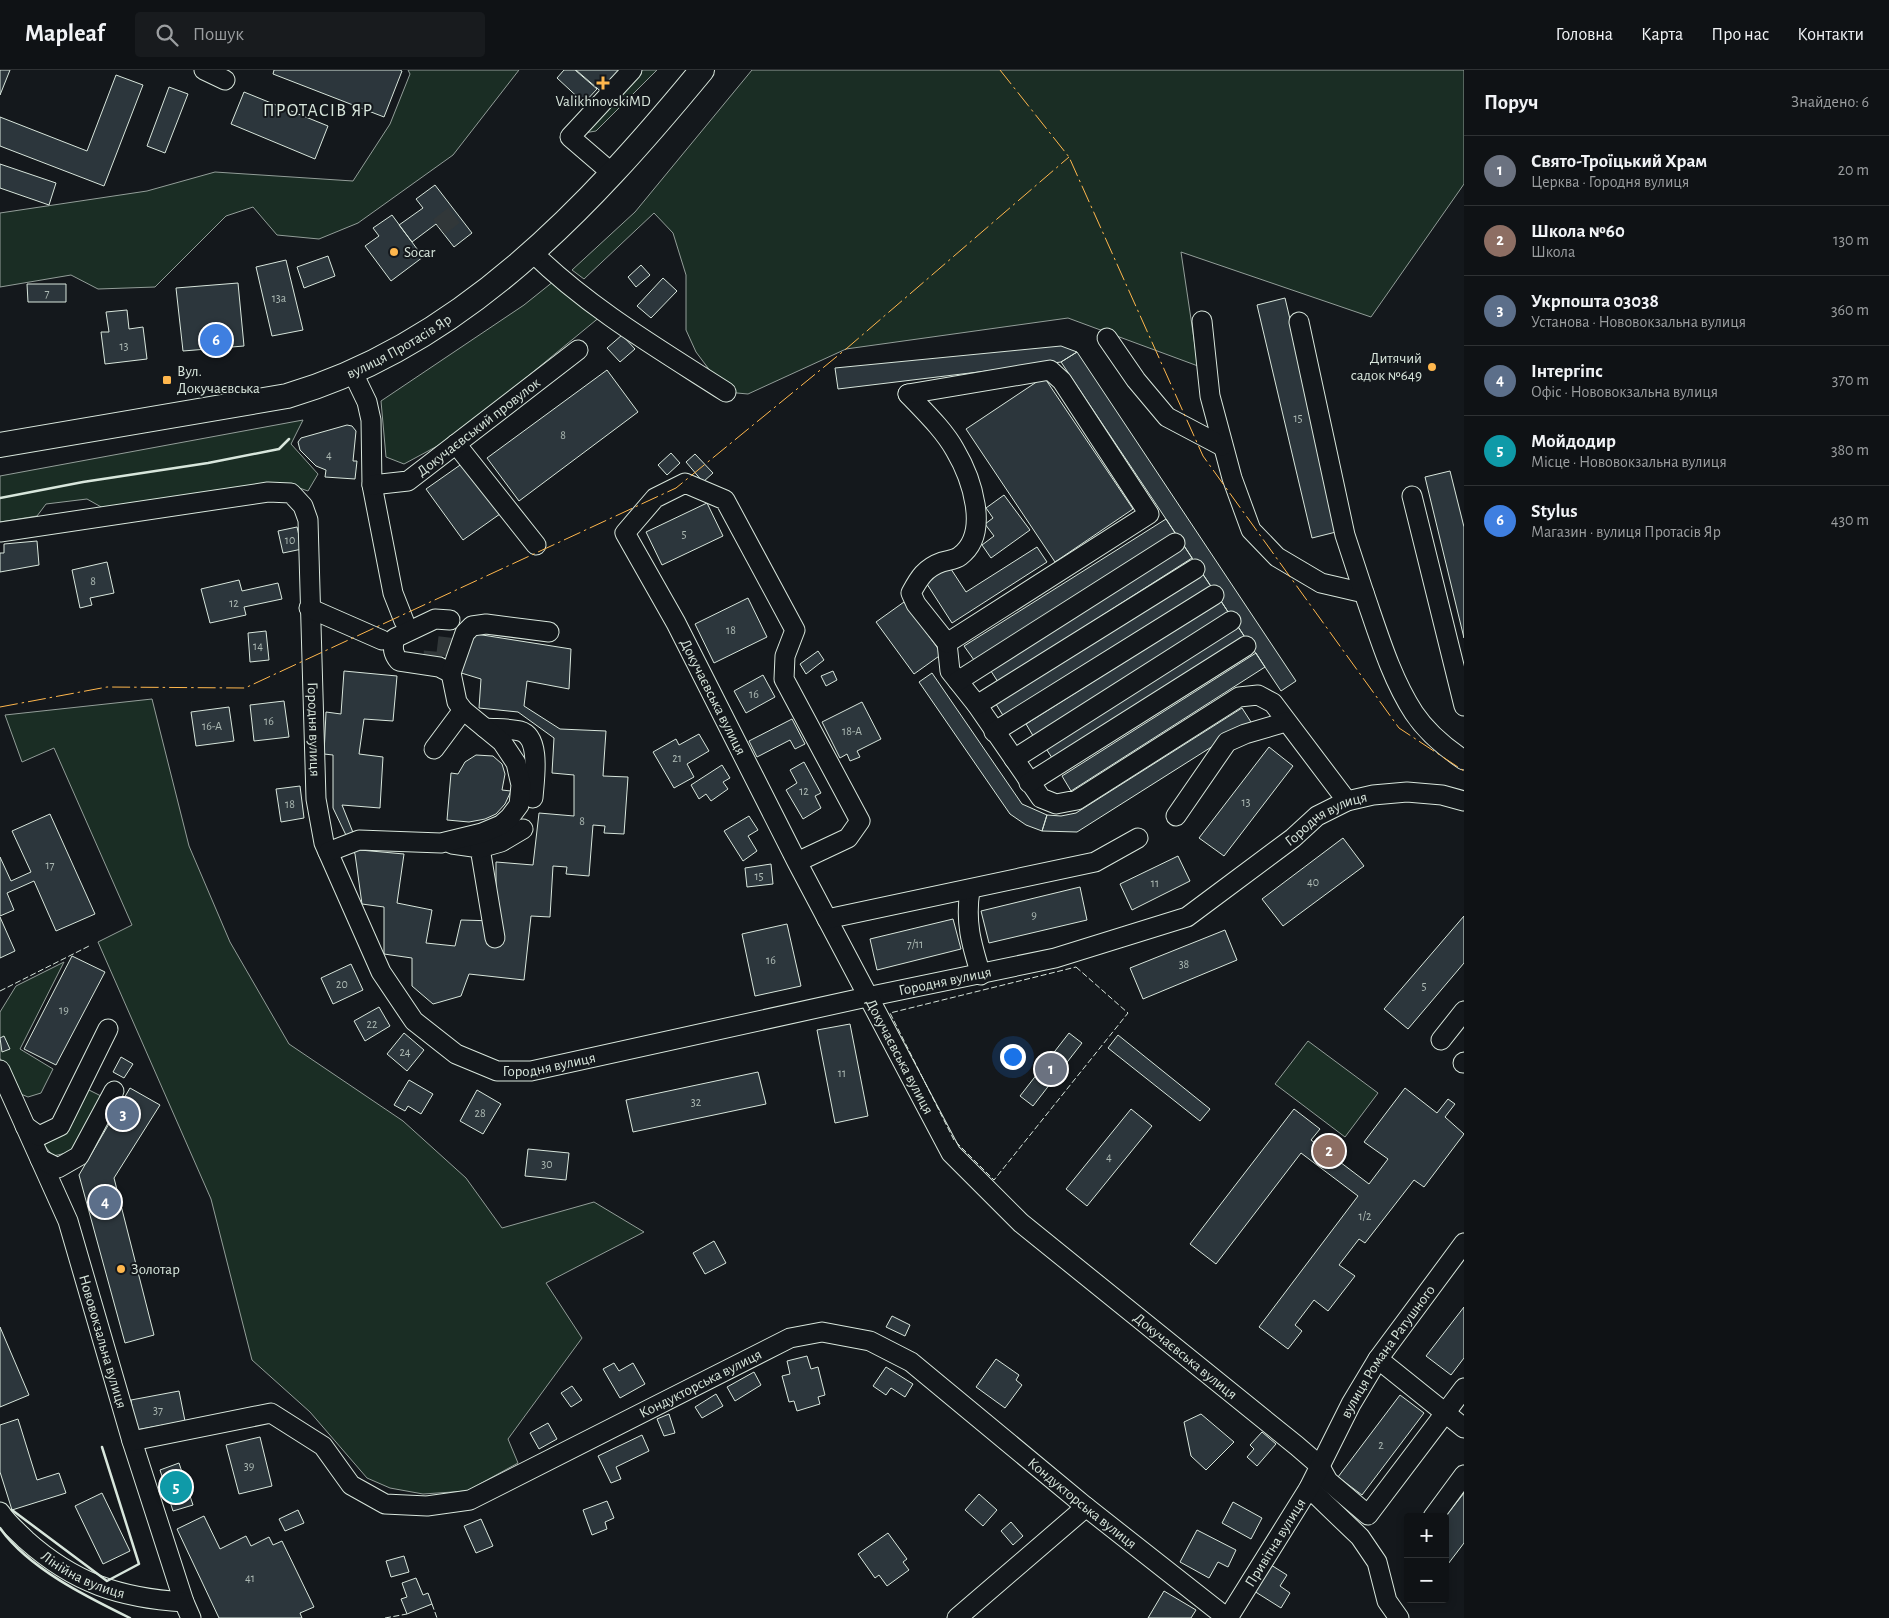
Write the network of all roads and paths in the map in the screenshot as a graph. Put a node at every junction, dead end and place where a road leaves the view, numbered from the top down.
1 (204, 70) edge
2 (632, 70) edge
3 (702, 70) edge
4 (225, 80) dead end
5 (614, 174) junction
6 (532, 252) junction
7 (1202, 321) dead end
8 (1299, 322) dead end
9 (1107, 338) dead end
10 (578, 350) dead end
11 (353, 373) junction
12 (726, 392) dead end
13 (456, 444) junction
14 (0, 445) edge
15 (1222, 446) dead end
16 (372, 485) junction
17 (1412, 496) dead end
18 (0, 532) edge
19 (1175, 543) dead end
20 (536, 545) dead end
21 (1195, 569) dead end
22 (1364, 593) junction
23 (1214, 595) dead end
24 (309, 608) junction
25 (450, 620) dead end
26 (404, 621) dead end
27 (1231, 621) dead end
28 (549, 632) dead end
29 (382, 640) dead end
30 (947, 643) junction
31 (1246, 646) dead end
32 (451, 673) junction
33 (958, 681) junction
34 (977, 705) junction
35 (1464, 706) edge
36 (463, 710) junction
37 (1286, 722) junction
38 (485, 728) junction
39 (994, 732) junction
40 (434, 749) dead end
41 (1014, 759) junction
42 (1464, 760) edge
43 (1029, 783) junction
44 (533, 798) dead end
45 (1347, 801) junction
46 (1464, 801) edge
47 (1176, 816) dead end
48 (522, 829) dead end
49 (1138, 838) dead end
50 (441, 843) junction
51 (480, 848) junction
52 (328, 852) junction
53 (797, 862) junction
54 (970, 890) junction
55 (827, 919) junction
56 (495, 938) dead end
57 (981, 974) junction
58 (867, 997) junction
59 (1464, 1011) edge
60 (108, 1029) dead end
61 (1441, 1040) dead end
62 (0, 1070) edge
63 (114, 1091) dead end
64 (25, 1126) junction
65 (48, 1167) junction
66 (1464, 1242) edge
67 (1378, 1359) junction
68 (1464, 1388) edge
69 (1444, 1412) junction
70 (1464, 1428) edge
71 (132, 1441) junction
72 (1319, 1465) junction
73 (1464, 1475) edge
74 (1309, 1488) junction
75 (1086, 1507) junction
76 (0, 1512) edge
77 (1436, 1513) edge
78 (188, 1610) edge
79 (957, 1618) edge
80 (1227, 1618) edge
81 (1399, 1618) edge

1 - 4 street
2 - 5 street
3 - 5 main road, вулиця Протасів Яр
5 - 6 main road, вулиця Протасів Яр
6 - 11 main road, вулиця Протасів Яр
6 - 12 street
7 - 22 street
8 - 22 street
9 - 15 street
10 - 13 street, Докучаєвський провулок
11 - 14 main road, вулиця Протасів Яр
11 - 16 street
13 - 16 street, Докучаєвський провулок
13 - 20 street
16 - 26 street
17 - 35 street
18 - 24 street, Городня вулиця
19 - 33 street
21 - 34 street
22 - 42 street
23 - 39 street
24 - 29 street
24 - 52 street, Городня вулиця
25 - 32 street
27 - 41 street
28 - 32 street
30 - 30 street
30 - 33 street
31 - 43 street
32 - 36 street
33 - 34 street
34 - 39 street
36 - 38 street
36 - 40 street
37 - 43 street
37 - 45 street
37 - 47 street
38 - 44 street
38 - 50 street
39 - 41 street
41 - 43 street
45 - 46 street, Городня вулиця
45 - 57 street, Городня вулиця
48 - 51 street
49 - 54 street
50 - 51 street
50 - 52 street
51 - 56 street
52 - 58 street, Городня вулиця
53 - 53 street, Докучаєвська вулиця
53 - 55 street, Докучаєвська вулиця
54 - 55 street
54 - 57 street
55 - 58 street, Докучаєвська вулиця
57 - 58 street, Городня вулиця
58 - 72 street, Докучаєвська вулиця
59 - 61 street
60 - 64 street
62 - 64 street, Нововокзальна вулиця
63 - 65 street
64 - 65 street, Нововокзальна вулиця
65 - 71 street, Нововокзальна вулиця
66 - 67 street, вулиця Романа Ратушного
67 - 69 street
67 - 72 street, вулиця Романа Ратушного
68 - 69 street
69 - 70 street
69 - 72 street, Докучаєвська вулиця
71 - 75 street, Кондукторська вулиця
71 - 78 street, Нововокзальна вулиця
72 - 74 street, Привітна вулиця
73 - 77 street
74 - 80 street, Привітна вулиця
74 - 81 street
75 - 79 street
75 - 80 street, Кондукторська вулиця
76 - 78 street, Лінійна вулиця

